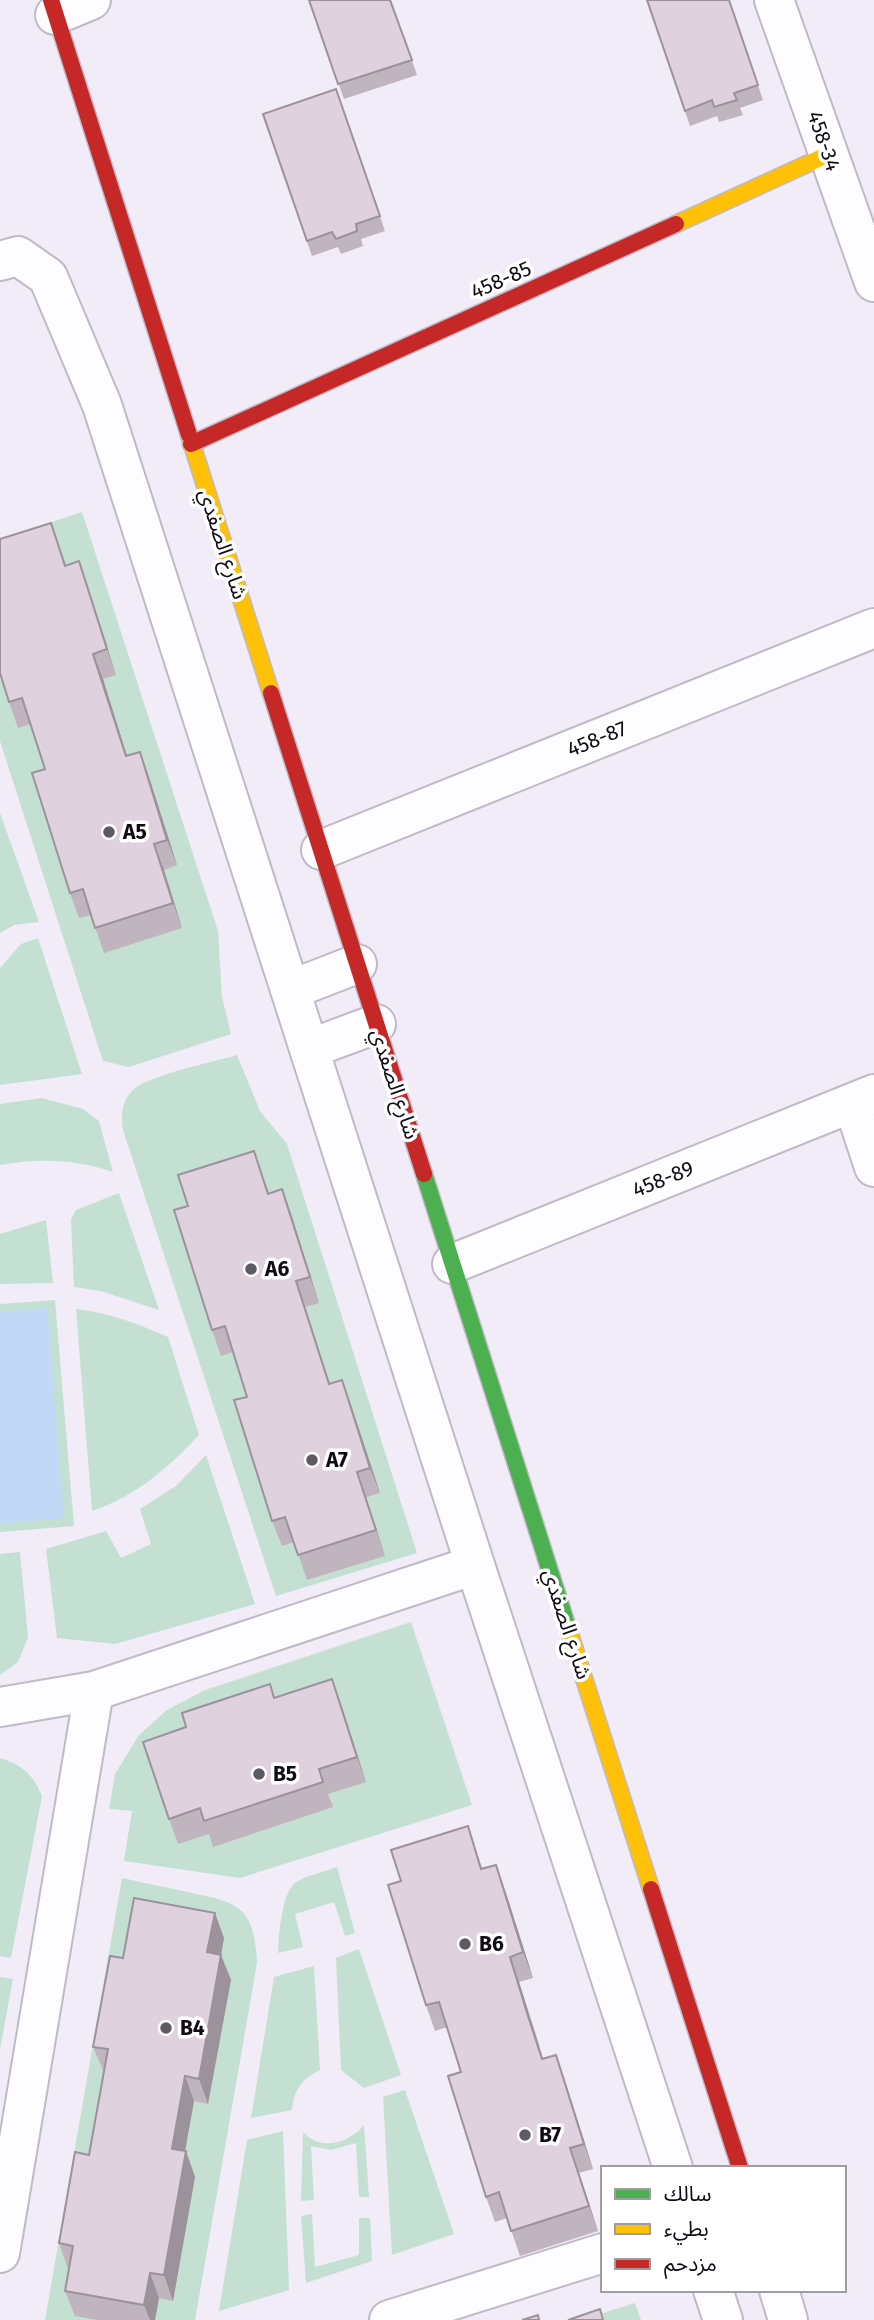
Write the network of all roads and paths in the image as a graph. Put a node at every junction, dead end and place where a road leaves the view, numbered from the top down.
1 (91, 0) edge
2 (774, 0) edge
3 (53, 7) edge
4 (829, 154) junction
5 (0, 261) edge
6 (874, 282) edge
7 (191, 443) junction
8 (874, 628) edge
9 (321, 850) junction
10 (358, 964) junction
11 (290, 989) junction
12 (376, 1024) junction
13 (309, 1049) junction
14 (863, 1099) edge
15 (874, 1167) edge
16 (452, 1264) junction
17 (475, 1565) junction
18 (94, 1691) junction
19 (0, 1707) edge
20 (672, 2166) edge
21 (739, 2166) edge
22 (0, 2253) edge
23 (601, 2254) edge
24 (714, 2292) edge
25 (780, 2292) edge
26 (389, 2320) edge
27 (723, 2320) edge
28 (788, 2320) edge

1 - 3 street
2 - 4 street, 458-34
3 - 7 street, شارع الصفدي
4 - 6 street, 458-34
4 - 7 street, 458-85
5 - 11 street
7 - 9 street, شارع الصفدي
8 - 9 street, 458-87
9 - 10 street, شارع الصفدي
10 - 11 street
10 - 12 street, شارع الصفدي
11 - 13 street
12 - 13 street
12 - 16 street, شارع الصفدي
13 - 17 street
14 - 15 street
14 - 16 street, 458-89
16 - 21 street, شارع الصفدي
17 - 18 street
17 - 20 street
18 - 19 street
18 - 22 street
23 - 26 street
24 - 27 street
25 - 28 street

